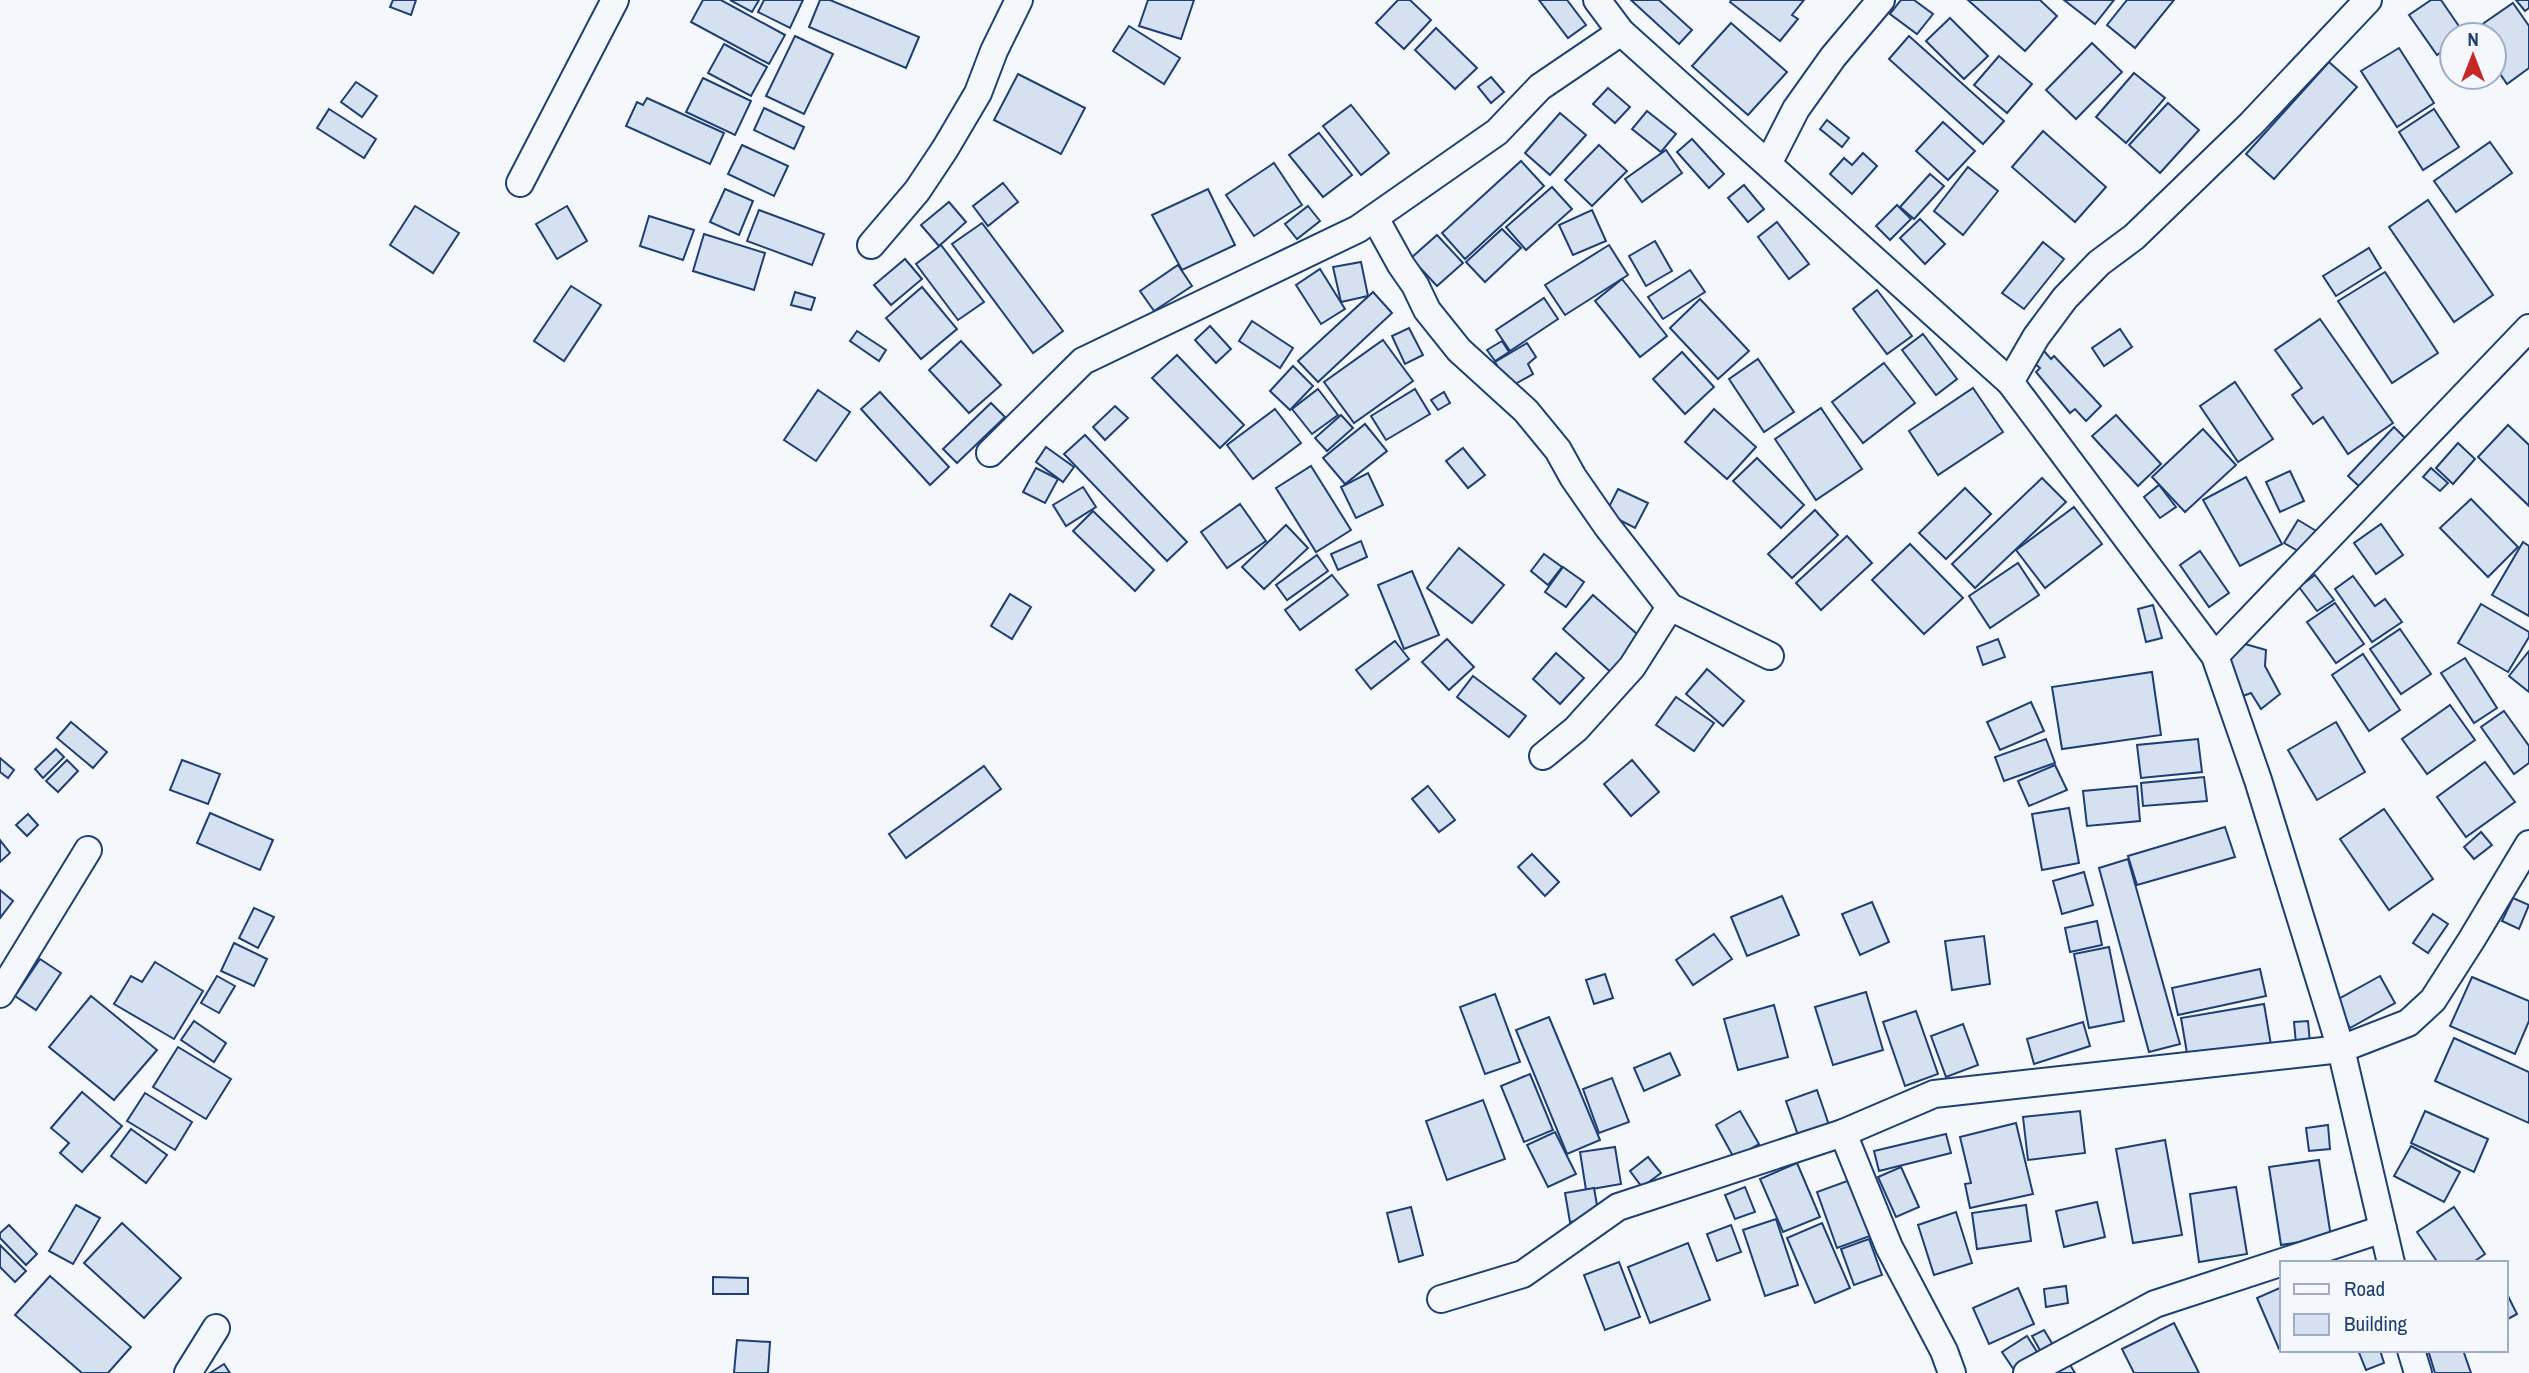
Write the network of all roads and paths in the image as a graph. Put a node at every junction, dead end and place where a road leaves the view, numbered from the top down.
1 (615, 0) edge
2 (1019, 0) edge
3 (1597, 0) edge
4 (1881, 0) edge
5 (2368, 0) edge
6 (1621, 32) junction
7 (1769, 163) junction
8 (520, 183) dead end
9 (1375, 218) junction
10 (871, 245) dead end
11 (2529, 328) edge
12 (2010, 382) junction
13 (990, 453) dead end
14 (1670, 607) junction
15 (1770, 656) dead end
16 (2215, 656) junction
17 (1544, 756) dead end
18 (2529, 844) edge
19 (88, 850) dead end
20 (0, 994) edge
21 (2341, 1049) junction
22 (1843, 1133) junction
23 (2383, 1228) junction
24 (2284, 1261) edge
25 (2391, 1261) edge
26 (2280, 1262) edge
27 (1441, 1299) dead end
28 (216, 1328) dead end
29 (2412, 1352) edge
30 (188, 1373) edge
31 (1952, 1373) edge
32 (2027, 1373) edge
33 (2418, 1373) edge

1 - 8 street
2 - 10 street
3 - 6 street
4 - 7 street
5 - 12 street
6 - 7 street
6 - 9 street
7 - 12 street
9 - 13 street
9 - 14 street
11 - 16 street
12 - 16 street
14 - 15 street
14 - 17 street
16 - 21 street
18 - 21 street
19 - 20 street
21 - 22 street
21 - 23 street
22 - 27 street
22 - 31 street
23 - 24 street
23 - 25 street
26 - 32 street
28 - 30 street
29 - 33 street

